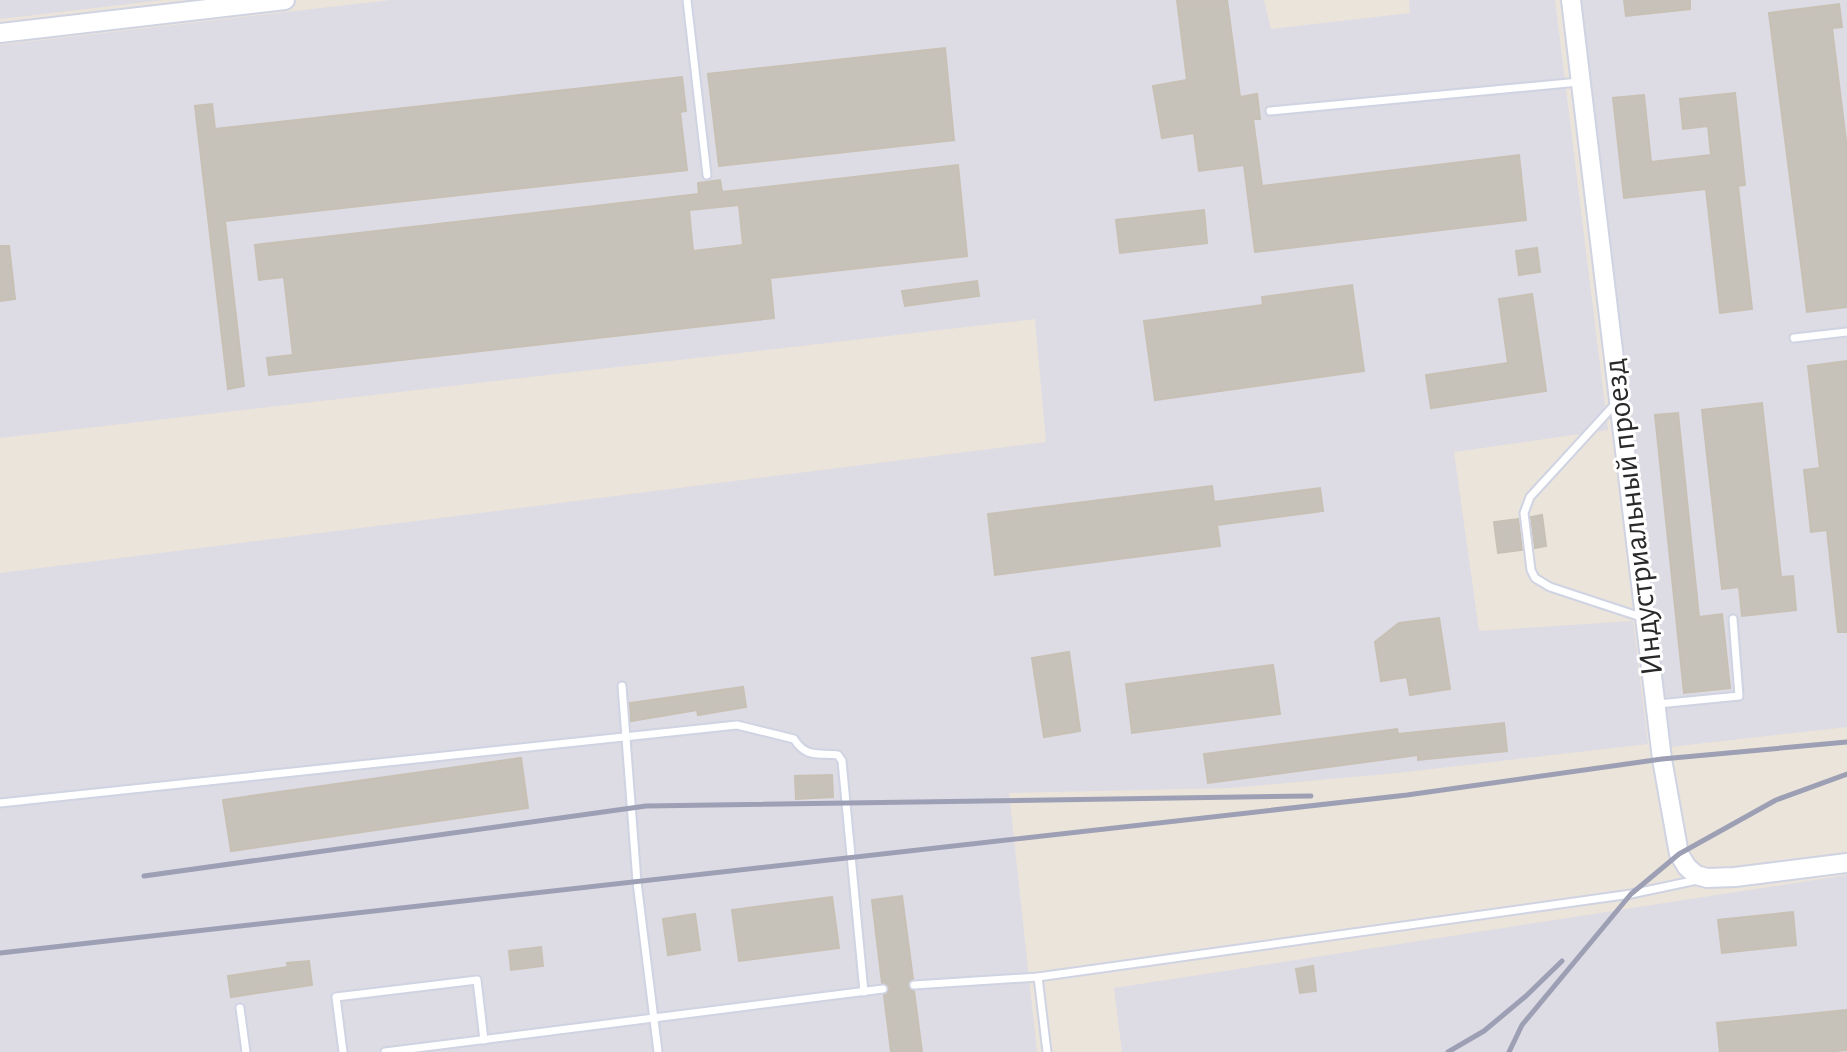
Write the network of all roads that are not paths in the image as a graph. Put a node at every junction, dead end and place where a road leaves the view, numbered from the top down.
1 (285, 0) edge
2 (687, 0) edge
3 (1571, 0) edge
4 (0, 33) edge
5 (1581, 82) junction
6 (1270, 111) dead end
7 (707, 175) dead end
8 (1847, 332) edge
9 (1794, 338) dead end
10 (1619, 400) junction
11 (1646, 618) junction
12 (1733, 619) dead end
13 (622, 686) dead end
14 (1655, 705) junction
15 (626, 736) junction
16 (0, 803) edge
17 (1847, 863) edge
18 (1707, 878) junction
19 (1038, 977) junction
20 (914, 985) dead end
21 (883, 989) dead end
22 (864, 992) junction
23 (240, 1008) dead end
24 (653, 1018) junction
25 (484, 1040) junction
26 (246, 1052) edge
27 (343, 1052) edge
28 (385, 1052) edge
29 (658, 1052) edge
30 (1047, 1052) edge

1 - 4 street
2 - 7 lane
3 - 5 street, Индустриальный проезд
5 - 6 lane
5 - 10 street, Индустриальный проезд
8 - 9 lane
10 - 11 street, Индустриальный проезд
10 - 11 lane
11 - 14 street, Индустриальный проезд
12 - 14 lane
13 - 15 lane
14 - 18 street, Индустриальный проезд
15 - 16 lane
15 - 22 lane
15 - 24 lane
17 - 18 street
18 - 19 lane
19 - 20 lane
19 - 30 lane
21 - 22 lane
22 - 24 lane
23 - 26 lane
24 - 25 lane
24 - 29 lane
25 - 27 lane
25 - 28 lane

